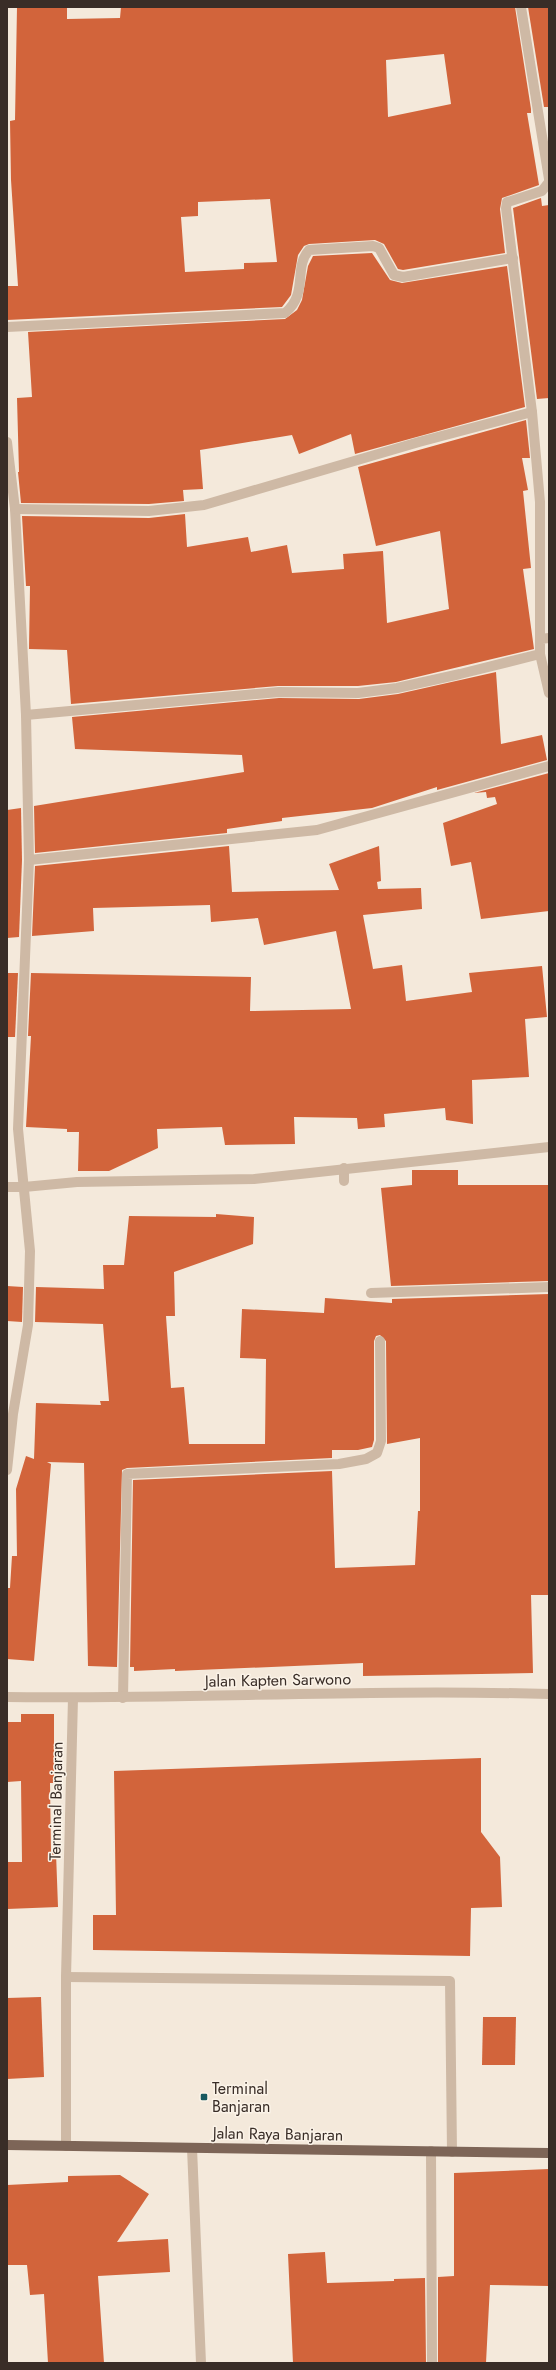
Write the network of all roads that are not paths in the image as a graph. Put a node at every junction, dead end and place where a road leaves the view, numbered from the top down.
1 (521, 7) edge
2 (549, 180) edge
3 (513, 258) junction
4 (7, 327) edge
5 (532, 412) junction
6 (7, 442) edge
7 (15, 509) junction
8 (544, 638) edge
9 (540, 654) junction
10 (549, 693) edge
11 (26, 715) junction
12 (549, 766) edge
13 (29, 860) junction
14 (549, 1147) edge
15 (344, 1168) junction
16 (344, 1182) dead end
17 (7, 1187) edge
18 (24, 1187) junction
19 (549, 1287) edge
20 (371, 1293) dead end
21 (380, 1342) dead end
22 (7, 1470) edge
23 (549, 1694) edge
24 (7, 1697) edge
25 (73, 1698) junction
26 (124, 1698) junction
27 (66, 1977) junction
28 (7, 2145) edge
29 (66, 2146) junction
30 (192, 2148) junction
31 (431, 2151) junction
32 (452, 2152) junction
33 (549, 2153) edge
34 (201, 2363) edge
35 (432, 2363) edge

1 - 2 street
2 - 3 street
3 - 4 street
3 - 5 street
5 - 7 street
5 - 8 street
6 - 7 street
7 - 11 street
8 - 9 street
9 - 10 street
9 - 11 street
11 - 13 street
12 - 13 street
13 - 18 street
14 - 15 street
15 - 16 street
15 - 18 street
17 - 18 street
18 - 22 street
19 - 20 street
21 - 26 street
23 - 26 street, Jalan Kapten Sarwono
24 - 25 street, Jalan Kapten Sarwono
25 - 26 street, Jalan Kapten Sarwono
25 - 27 street, Terminal Banjaran
27 - 29 street, Terminal Banjaran
27 - 32 street
28 - 29 main road, Jalan Raya Banjaran
29 - 30 main road, Jalan Raya Banjaran
30 - 31 main road, Jalan Raya Banjaran
30 - 34 street
31 - 32 main road, Jalan Raya Banjaran
31 - 35 street
32 - 33 main road, Jalan Raya Banjaran

